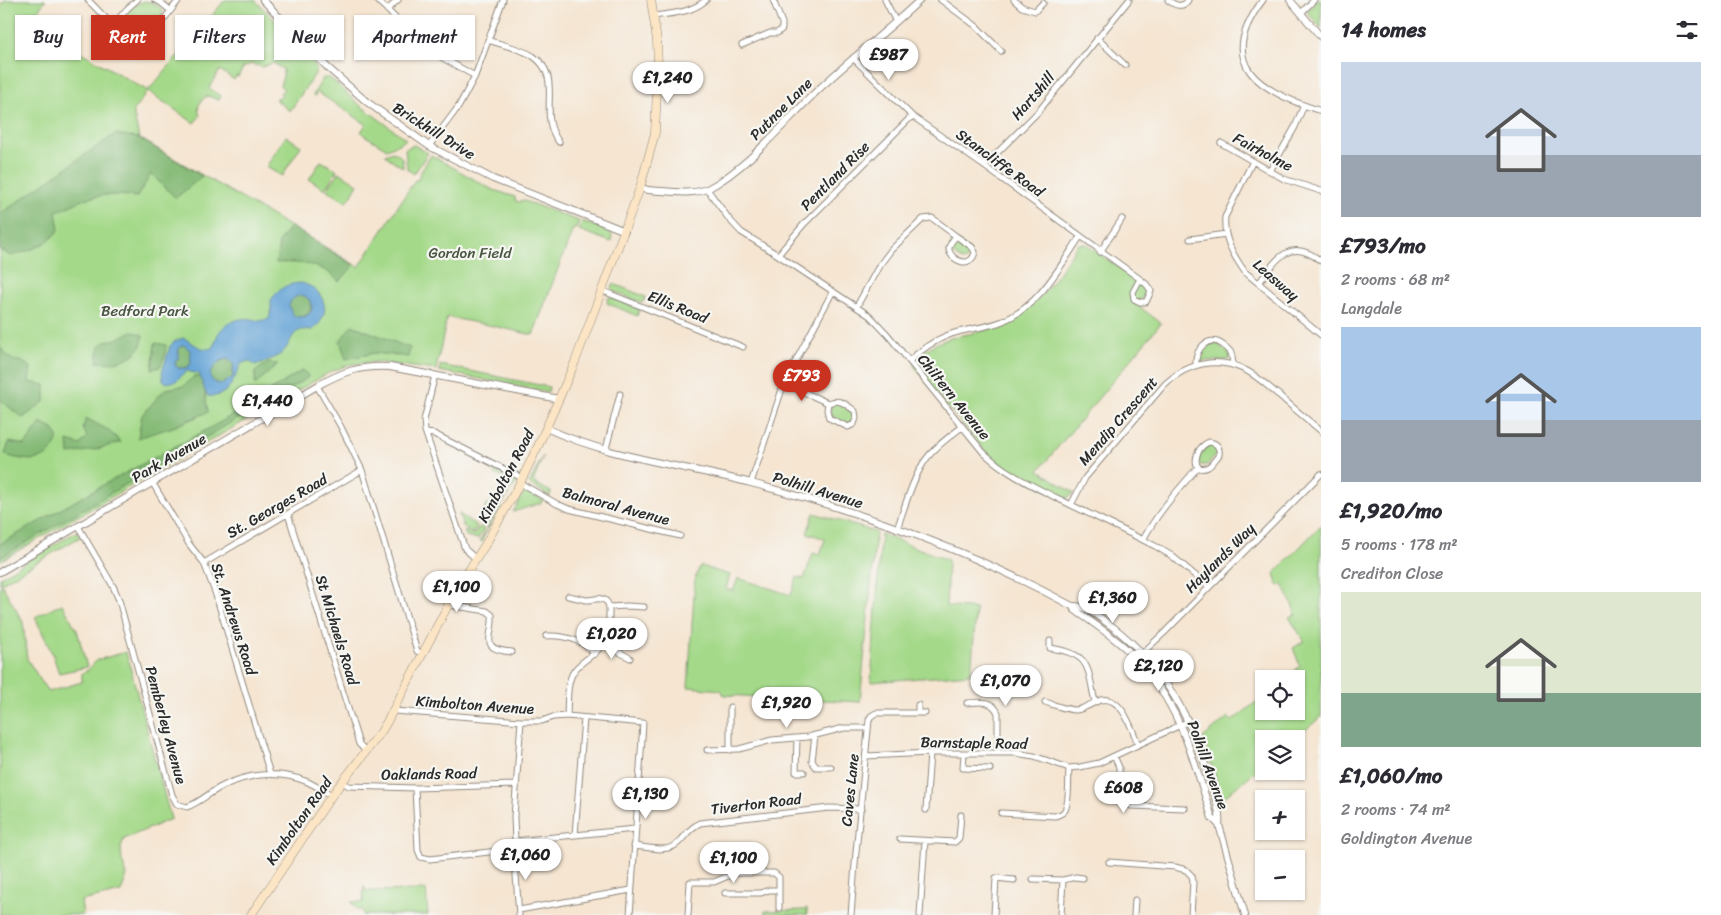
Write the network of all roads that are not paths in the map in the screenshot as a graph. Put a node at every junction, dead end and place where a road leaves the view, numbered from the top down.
1 (88, 0) edge
2 (138, 0) edge
3 (155, 0) edge
4 (180, 0) edge
5 (263, 0) edge
6 (377, 0) edge
7 (398, 0) edge
8 (502, 0) edge
9 (651, 0) edge
10 (706, 0) edge
11 (773, 0) edge
12 (884, 0) edge
13 (920, 0) edge
14 (941, 0) edge
15 (1014, 0) edge
16 (1129, 0) edge
17 (1168, 0) edge
18 (1188, 0) edge
19 (1263, 0) edge
20 (1290, 0) edge
21 (1314, 0) edge
22 (1043, 3) dead end
23 (170, 10) junction
24 (387, 10) junction
25 (1301, 13) junction
26 (102, 15) edge
27 (122, 15) edge
28 (165, 16) edge
29 (654, 16) junction
30 (896, 22) junction
31 (1321, 37) edge
32 (1097, 38) junction
33 (488, 40) junction
34 (742, 45) dead end
35 (1001, 51) dead end
36 (853, 58) junction
37 (1125, 65) dead end
38 (475, 76) junction
39 (1304, 105) junction
40 (1321, 111) edge
41 (912, 116) junction
42 (559, 142) dead end
43 (1221, 143) dead end
44 (428, 146) junction
45 (1253, 161) junction
46 (984, 166) junction
47 (1270, 171) junction
48 (640, 188) junction
49 (707, 188) junction
50 (1321, 191) edge
51 (1122, 219) dead end
52 (625, 230) junction
53 (1226, 234) junction
54 (956, 236) junction
55 (1080, 237) junction
56 (1190, 239) dead end
57 (1100, 252) junction
58 (778, 255) junction
59 (1321, 261) edge
60 (1140, 280) junction
61 (1259, 283) junction
62 (602, 290) junction
63 (833, 291) junction
64 (857, 306) junction
65 (1321, 335) edge
66 (743, 347) dead end
67 (909, 361) junction
68 (1196, 365) junction
69 (1233, 365) junction
70 (435, 375) junction
71 (784, 383) junction
72 (317, 386) junction
73 (620, 394) dead end
74 (559, 399) junction
75 (828, 403) junction
76 (962, 427) junction
77 (546, 428) junction
78 (1321, 430) edge
79 (426, 433) junction
80 (606, 449) junction
81 (1198, 466) junction
82 (362, 470) junction
83 (1321, 474) edge
84 (521, 481) junction
85 (152, 482) junction
86 (751, 483) junction
87 (1070, 505) junction
88 (288, 514) junction
89 (78, 526) junction
90 (897, 529) junction
91 (680, 536) dead end
92 (1143, 540) junction
93 (476, 559) junction
94 (204, 563) junction
95 (0, 572) edge
96 (1209, 587) junction
97 (568, 596) dead end
98 (449, 605) junction
99 (1072, 606) junction
100 (609, 607) junction
101 (644, 607) dead end
102 (546, 636) dead end
103 (1050, 641) dead end
104 (604, 644) junction
105 (512, 652) dead end
106 (1142, 653) junction
107 (423, 654) junction
108 (595, 654) junction
109 (630, 658) dead end
110 (1136, 659) junction
111 (1045, 702) dead end
112 (1095, 702) junction
113 (967, 703) dead end
114 (918, 705) dead end
115 (730, 707) dead end
116 (394, 711) junction
117 (918, 713) junction
118 (925, 714) dead end
119 (567, 716) junction
120 (584, 718) junction
121 (521, 721) junction
122 (1189, 721) junction
123 (1181, 726) junction
124 (868, 728) junction
125 (815, 736) junction
126 (797, 738) junction
127 (1138, 744) junction
128 (707, 750) dead end
129 (730, 750) junction
130 (366, 752) junction
131 (930, 753) junction
132 (964, 753) junction
133 (998, 753) junction
134 (866, 756) junction
135 (1114, 756) junction
136 (831, 767) dead end
137 (1069, 768) junction
138 (990, 769) dead end
139 (804, 772) dead end
140 (270, 774) junction
141 (342, 782) junction
142 (516, 785) junction
143 (415, 788) junction
144 (332, 794) junction
145 (1179, 800) dead end
146 (861, 809) junction
147 (926, 810) dead end
148 (1001, 814) dead end
149 (962, 815) dead end
150 (1219, 825) junction
151 (635, 829) junction
152 (575, 835) junction
153 (900, 839) dead end
154 (515, 841) junction
155 (925, 841) junction
156 (634, 846) junction
157 (514, 849) junction
158 (1109, 862) dead end
159 (1034, 878) dead end
160 (1083, 878) dead end
161 (1014, 880) dead end
162 (1063, 880) junction
163 (631, 890) junction
164 (779, 890) junction
165 (725, 893) dead end
166 (1135, 900) dead end
167 (779, 908) dead end
168 (519, 913) edge
169 (251, 915) edge
170 (630, 915) edge
171 (688, 915) edge
172 (851, 915) edge
173 (920, 915) edge
174 (994, 915) edge
175 (1061, 915) edge
176 (1134, 915) edge
177 (1191, 915) edge
178 (1245, 915) edge

1 - 26 street
2 - 27 street
3 - 23 street
4 - 23 street
5 - 44 street, Brickhill Drive
6 - 24 street
7 - 24 street
8 - 33 street
9 - 29 main road, Kimbolton Road
10 - 29 street
11 - 34 street
12 - 30 street
13 - 30 street, Putnoe Lane
14 - 35 street
15 - 22 street
16 - 32 street, Hartshill
17 - 18 street
19 - 39 street
20 - 25 street
21 - 25 street
23 - 28 street
24 - 38 street
25 - 31 street
29 - 48 main road, Kimbolton Road
30 - 36 street, Putnoe Lane
32 - 37 street
32 - 46 street, Hartshill
33 - 38 street
33 - 42 street
36 - 41 street, Stancliffe Road
36 - 49 street, Putnoe Lane
38 - 44 street
39 - 40 street
39 - 47 street
41 - 46 street, Stancliffe Road
41 - 58 street, Pentland Rise
43 - 45 street, Fairholme
44 - 52 street, Brickhill Drive
45 - 47 street, Fairholme
45 - 53 street, Leasway
46 - 55 street, Stancliffe Road
47 - 50 street, Fairholme
48 - 49 street, Putnoe Lane
48 - 52 main road, Kimbolton Road
49 - 58 street, Chiltern Avenue
51 - 57 street
52 - 62 main road, Kimbolton Road
53 - 56 street
53 - 61 street, Leasway
54 - 54 street
54 - 64 street
55 - 57 street, Stancliffe Road
55 - 67 street
57 - 60 street, Stancliffe Road
58 - 63 street, Chiltern Avenue
59 - 61 street
60 - 60 street
61 - 65 street, Leasway
62 - 66 street, Ellis Road
62 - 74 main road, Kimbolton Road
63 - 64 street, Chiltern Avenue
63 - 71 street
64 - 67 street, Chiltern Avenue
67 - 76 street, Chiltern Avenue
68 - 69 street, Mendip Crescent
68 - 69 street
68 - 87 street, Mendip Crescent
69 - 78 street, Mendip Crescent
70 - 72 street, Park Avenue
70 - 74 street, Park Avenue
70 - 79 street
71 - 75 street
71 - 86 street
72 - 82 street
72 - 85 street, Park Avenue
73 - 80 street
74 - 77 main road, Kimbolton Road
75 - 75 street
76 - 87 street, Chiltern Avenue
76 - 90 street
77 - 80 street, Polhill Avenue
77 - 84 main road, Kimbolton Road
79 - 84 street, Balmoral Avenue
79 - 93 street
80 - 86 street, Polhill Avenue
81 - 81 street
81 - 92 street
82 - 88 street, St. Georges Road
82 - 107 street
83 - 96 street, Haylands Way
84 - 91 street, Balmoral Avenue
84 - 93 main road, Kimbolton Road
85 - 89 street, Park Avenue
85 - 94 street, St. Andrews Road
86 - 90 street, Polhill Avenue
87 - 92 street, Chiltern Avenue
88 - 94 street, St. Georges Road
88 - 130 street, St Michaels Road
89 - 95 street, Park Avenue
89 - 140 street, Pemberley Avenue
90 - 99 street, Polhill Avenue
92 - 96 street, Chiltern Avenue
93 - 98 main road, Kimbolton Road
94 - 140 street, St. Andrews Road
96 - 106 street, Haylands Way
97 - 100 street
98 - 105 street
98 - 107 main road, Kimbolton Road
99 - 106 street, Polhill Avenue
99 - 110 street, Polhill Avenue
100 - 101 street
100 - 104 street
102 - 108 street
103 - 112 street
104 - 108 street
104 - 109 street
106 - 110 street, Haylands Way
106 - 122 street, Polhill Avenue
107 - 116 main road, Kimbolton Road
108 - 119 street
110 - 123 street, Polhill Avenue
111 - 112 street
112 - 127 street
113 - 133 street
114 - 117 street
115 - 129 street
116 - 121 street, Kimbolton Avenue
116 - 130 main road, Kimbolton Road
117 - 118 street
117 - 124 street
119 - 120 street, Kimbolton Avenue
119 - 121 street, Kimbolton Avenue
120 - 151 street, Kimbolton Avenue
120 - 152 street
121 - 142 street
122 - 123 street, Barnstaple Road
122 - 150 street, Polhill Avenue
123 - 127 street, Barnstaple Road
123 - 150 street, Polhill Avenue
124 - 125 street
124 - 134 street, Caves Lane
125 - 126 street
125 - 136 street
126 - 129 street
126 - 139 street
127 - 135 street, Barnstaple Road
128 - 129 street
130 - 141 main road, Kimbolton Road
131 - 132 street, Barnstaple Road
131 - 134 street, Barnstaple Road
131 - 147 street
132 - 133 street, Barnstaple Road
132 - 138 street
133 - 137 street, Barnstaple Road
134 - 146 street, Caves Lane
135 - 137 street, Barnstaple Road
135 - 145 street
137 - 148 street
140 - 144 street, Pemberley Avenue
141 - 143 street, Oaklands Road
141 - 144 main road, Kimbolton Road
142 - 143 street, Oaklands Road
142 - 154 street
143 - 157 street
144 - 169 main road, Kimbolton Road
146 - 156 street, Tiverton Road
146 - 172 street, Caves Lane
149 - 155 street
150 - 178 street, Polhill Avenue
151 - 152 street
151 - 156 street
152 - 154 street
153 - 155 street
154 - 157 street
155 - 173 street
156 - 163 street
157 - 168 street
158 - 177 street
159 - 162 street
160 - 162 street
161 - 174 street
162 - 175 street
163 - 168 street
163 - 170 street
164 - 165 street
164 - 167 street
164 - 171 street
166 - 176 street

